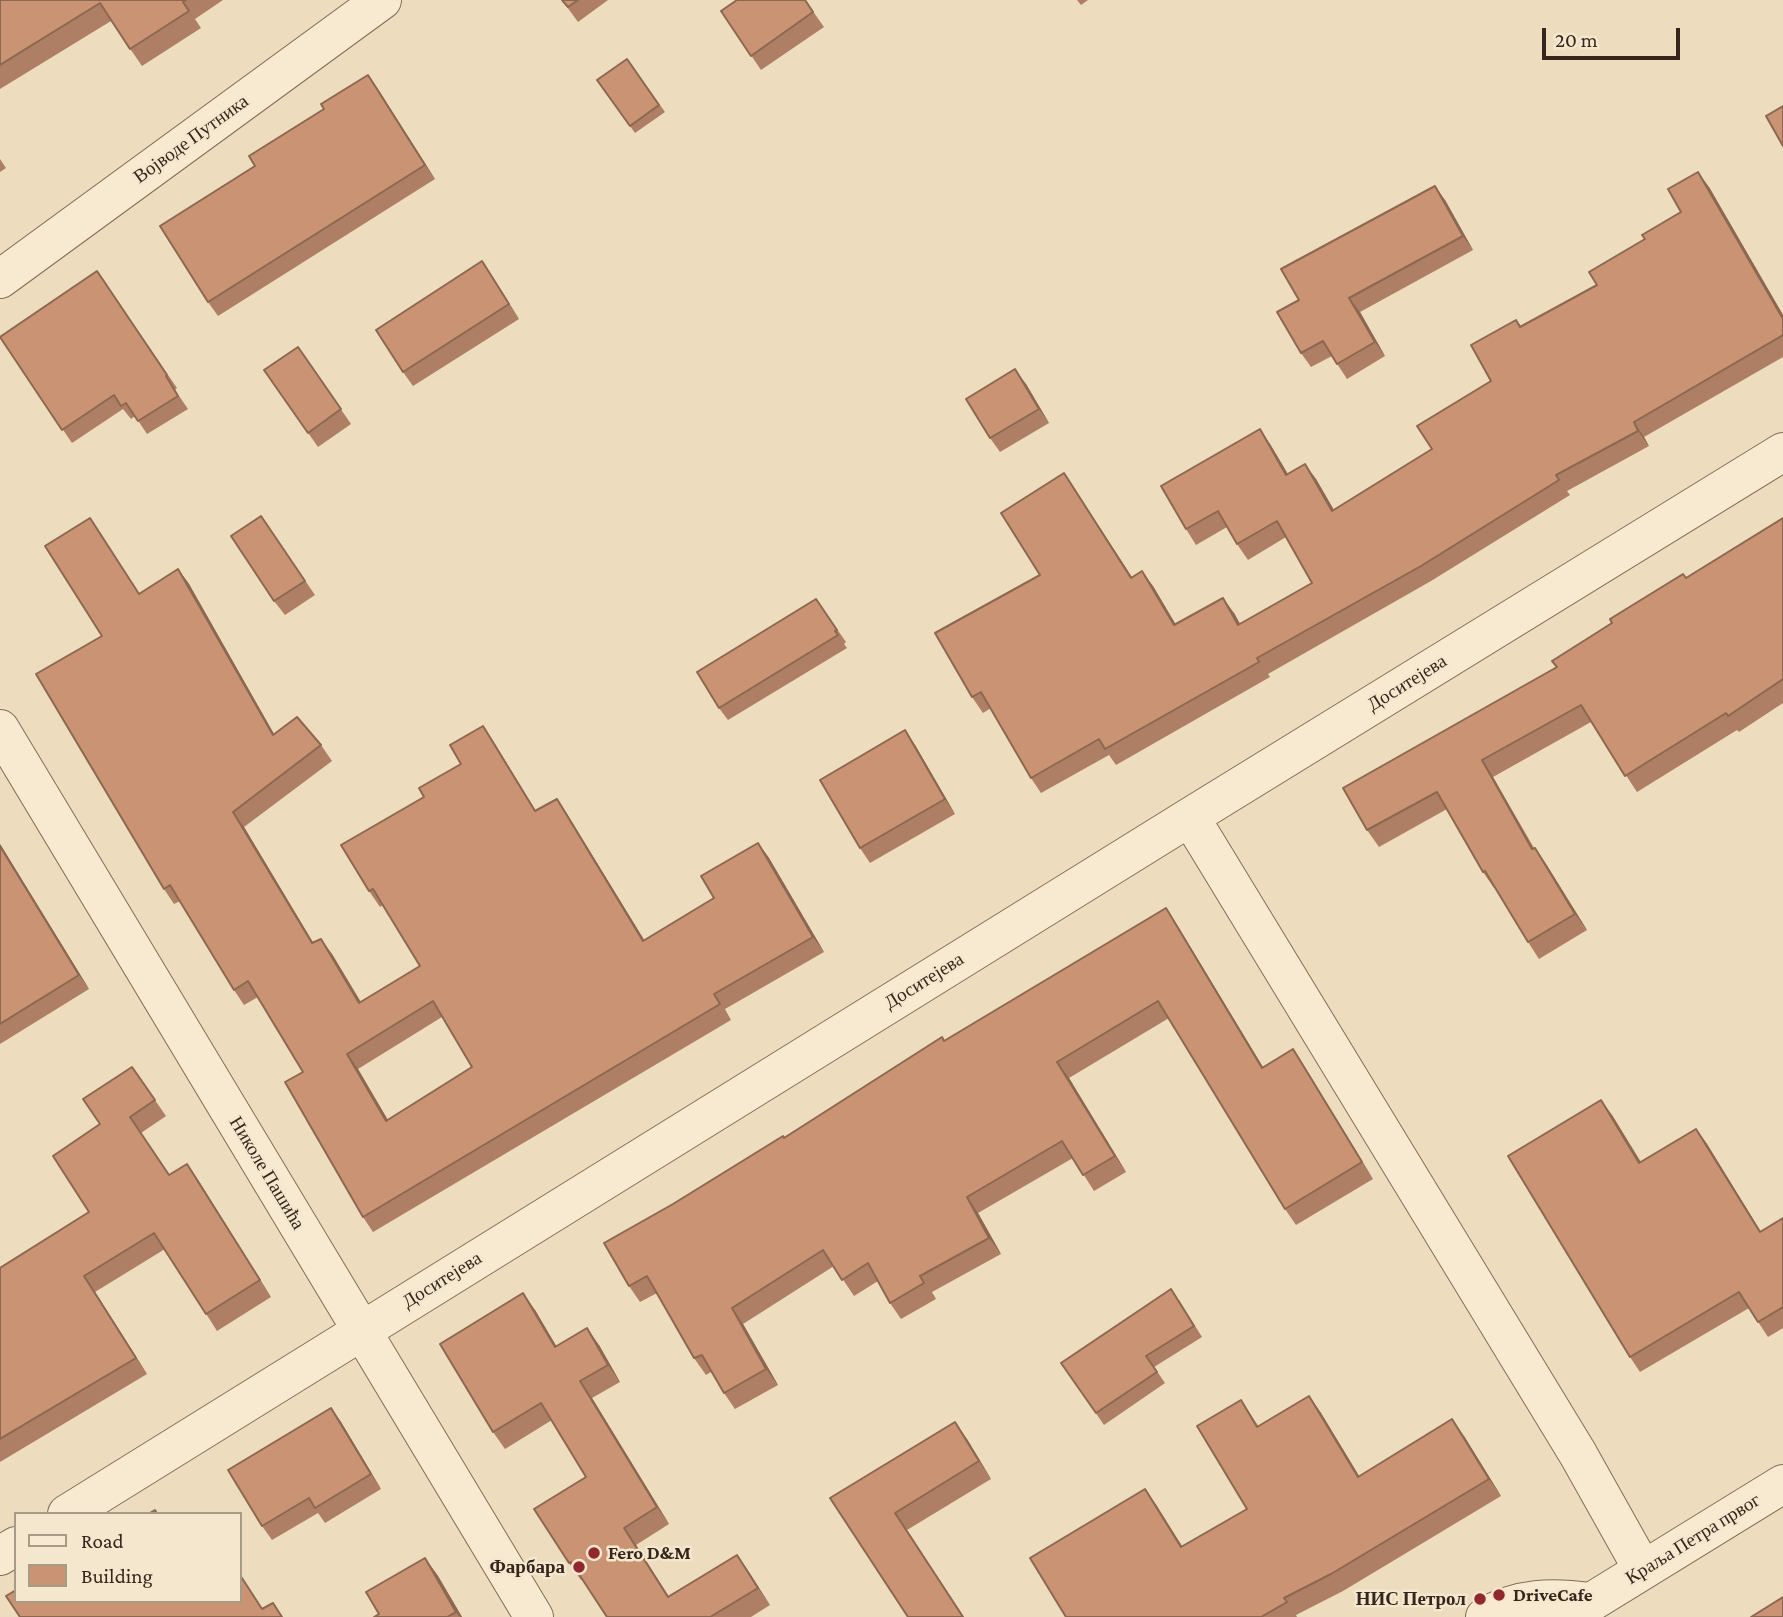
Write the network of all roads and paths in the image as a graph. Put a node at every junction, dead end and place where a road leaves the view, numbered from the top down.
1 (382, 0) edge
2 (0, 279) edge
3 (1783, 452) edge
4 (0, 729) edge
5 (1190, 817) junction
6 (361, 1329) junction
7 (1783, 1484) edge
8 (70, 1512) edge
9 (1643, 1570) junction
10 (1578, 1610) edge
11 (534, 1617) edge
12 (1485, 1617) edge

1 - 2 street, Војводе Путника
3 - 5 street, Доситејева
4 - 6 street, Николе Пашића
5 - 6 street, Доситејева
5 - 9 street
6 - 8 street, Доситејева
6 - 11 street, Николе Пашића
7 - 9 street, Краља Петра првог
9 - 10 street, Краља Петра првог
10 - 12 street

